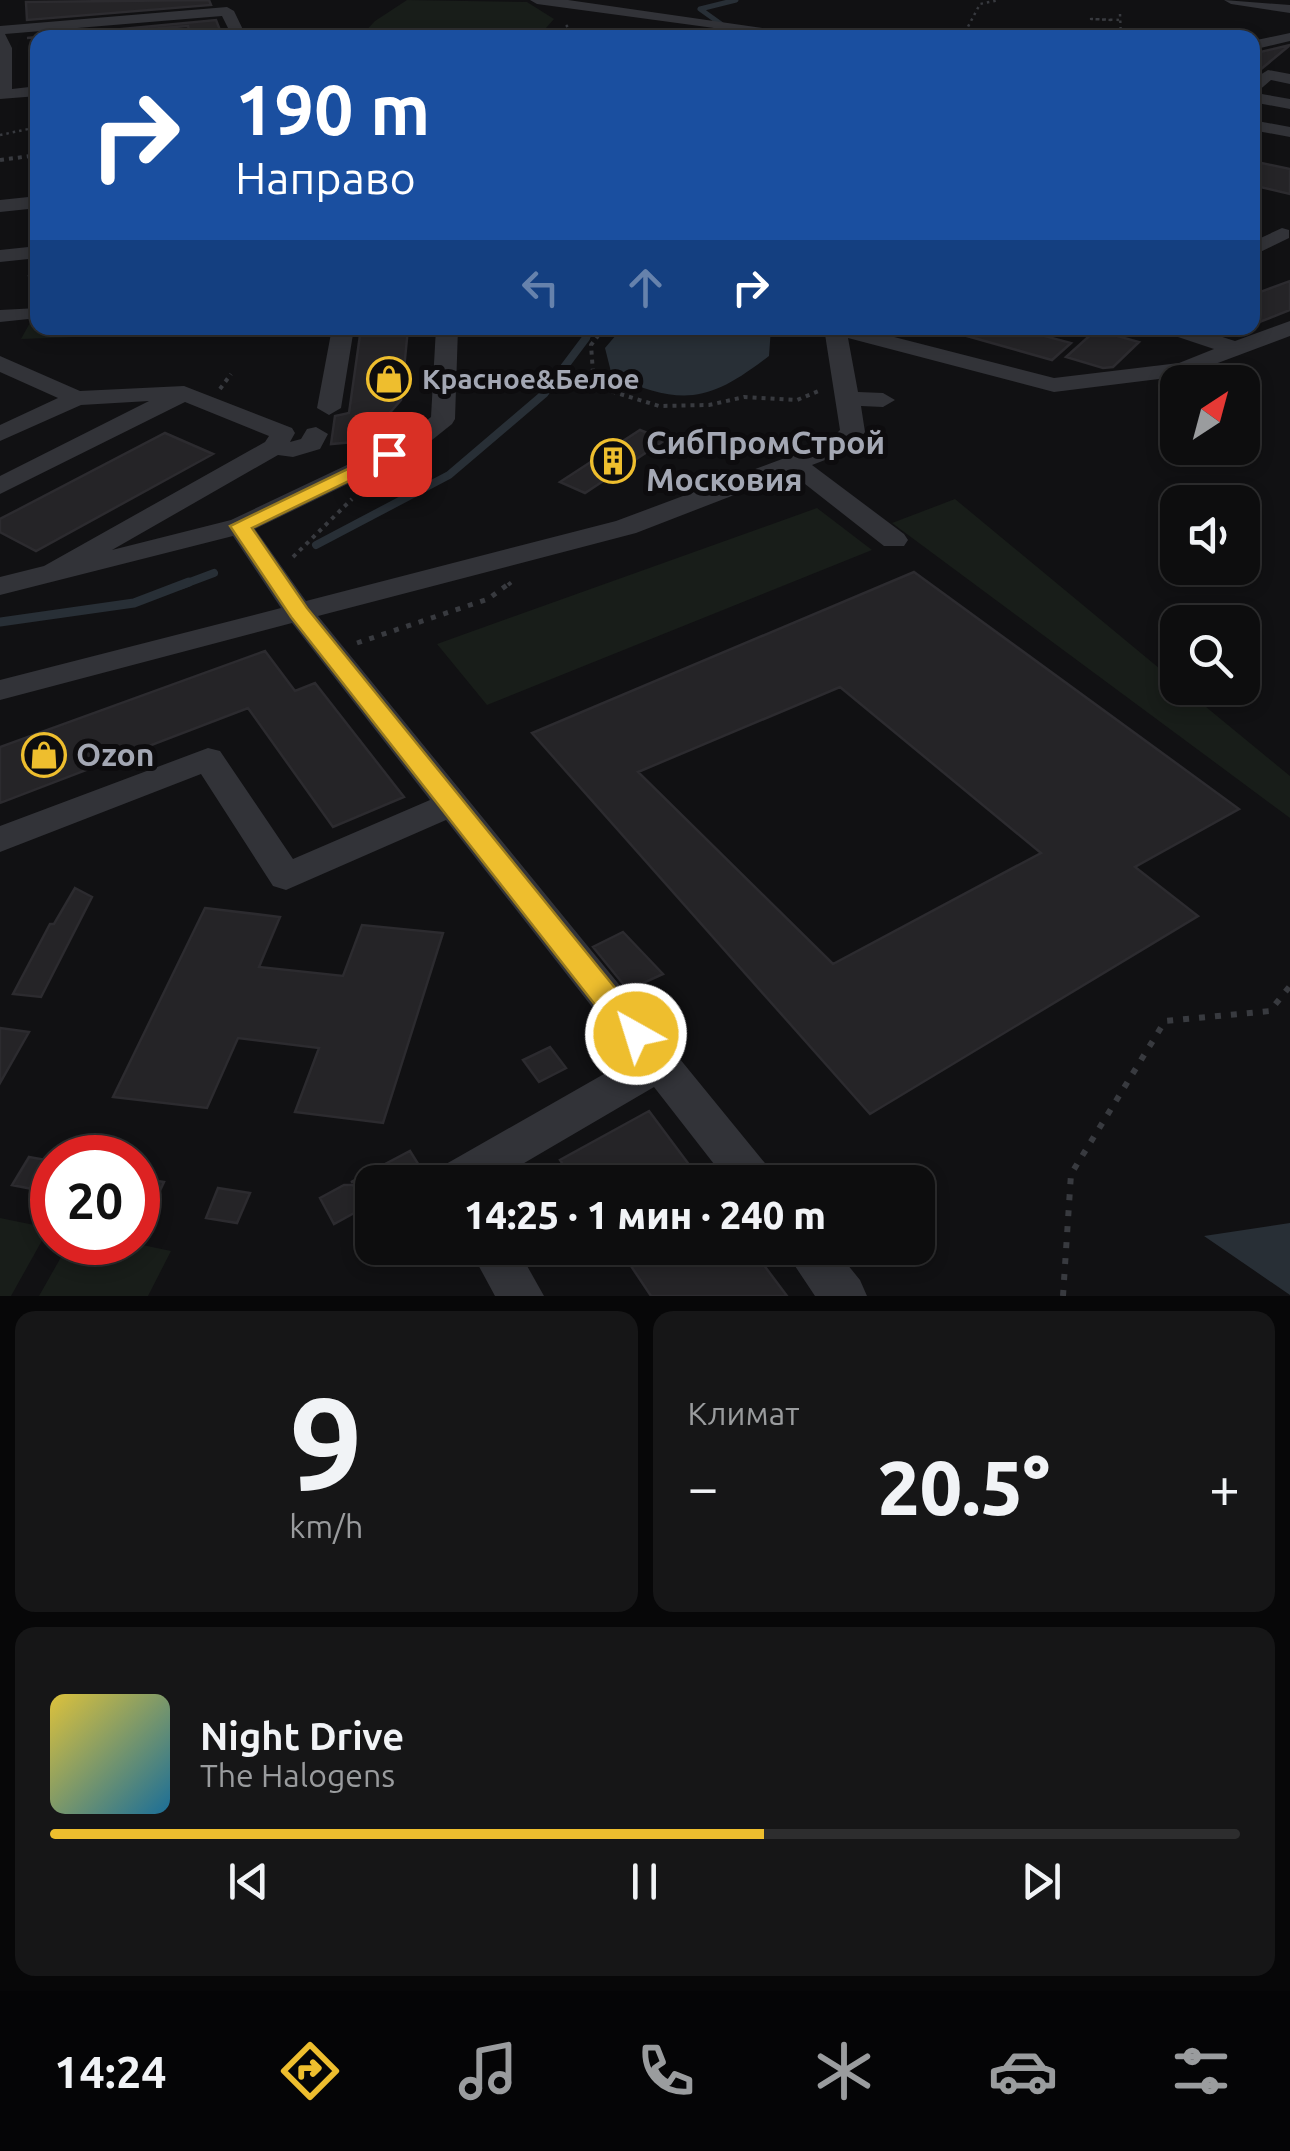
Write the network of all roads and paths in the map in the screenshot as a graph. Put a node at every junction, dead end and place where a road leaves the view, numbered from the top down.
1 (536, 0) edge
2 (999, 0) edge
3 (1231, 0) edge
4 (1290, 9) edge
5 (1120, 14) dead end
6 (161, 17) junction
7 (1111, 20) dead end
8 (1120, 20) junction
9 (74, 30) edge
10 (166, 30) edge
11 (236, 30) edge
12 (770, 30) edge
13 (966, 30) edge
14 (1092, 30) edge
15 (1121, 30) junction
16 (1155, 30) edge
17 (30, 37) edge
18 (1290, 37) edge
19 (1, 41) edge
20 (1260, 44) edge
21 (1290, 79) edge
22 (1260, 82) edge
23 (30, 92) edge
24 (1284, 103) edge
25 (1260, 119) edge
26 (1260, 126) edge
27 (30, 128) edge
28 (1289, 131) edge
29 (2, 133) edge
30 (30, 156) edge
31 (0, 160) edge
32 (30, 203) edge
33 (0, 206) edge
34 (1287, 232) edge
35 (30, 238) edge
36 (0, 241) edge
37 (1260, 246) edge
38 (30, 253) edge
39 (0, 256) edge
40 (30, 313) edge
41 (0, 316) edge
42 (1290, 328) edge
43 (341, 335) edge
44 (447, 335) edge
45 (598, 335) edge
46 (835, 335) edge
47 (862, 335) edge
48 (1196, 335) edge
49 (1236, 348) junction
50 (0, 363) edge
51 (184, 393) junction
52 (838, 394) junction
53 (77, 398) junction
54 (884, 400) dead end
55 (329, 408) dead end
56 (0, 434) edge
57 (316, 434) dead end
58 (274, 447) junction
59 (794, 463) junction
60 (0, 486) edge
61 (360, 492) dead end
62 (648, 492) dead end
63 (680, 506) junction
64 (240, 526) junction
65 (894, 540) dead end
66 (56, 570) junction
67 (520, 576) dead end
68 (1, 585) edge
69 (299, 612) junction
70 (330, 652) junction
71 (0, 690) edge
72 (452, 804) junction
73 (0, 840) edge
74 (1290, 986) edge
75 (659, 1063) junction
76 (483, 1165) edge
77 (740, 1165) edge
78 (502, 1265) edge
79 (819, 1265) edge
80 (521, 1296) edge
81 (844, 1296) edge
82 (1062, 1296) edge

1 - 12 lane
2 - 13 path
3 - 4 lane
5 - 8 path
6 - 9 lane
6 - 10 lane
6 - 11 lane
7 - 8 path
8 - 15 path
14 - 15 path
15 - 16 path
17 - 19 lane
18 - 20 lane
19 - 23 lane
21 - 22 lane
24 - 25 lane
26 - 28 lane
27 - 29 path
30 - 31 path
32 - 33 lane
34 - 37 lane
35 - 36 lane
38 - 39 lane
40 - 41 lane
42 - 49 lane
43 - 55 lane
44 - 64 lane
45 - 52 path
46 - 52 lane
47 - 49 lane
48 - 49 lane
50 - 53 lane
51 - 53 lane
51 - 58 lane
51 - 60 lane
52 - 54 lane
52 - 59 lane
53 - 56 lane
57 - 58 lane
58 - 66 lane
59 - 63 lane
59 - 65 lane
61 - 69 path
62 - 63 lane
63 - 69 lane
64 - 66 lane
64 - 69 lane
66 - 68 lane
67 - 70 path
69 - 70 lane
69 - 71 lane
70 - 72 lane
72 - 73 lane
72 - 75 lane
74 - 82 path
75 - 76 lane
75 - 77 lane
78 - 80 lane
79 - 81 lane

